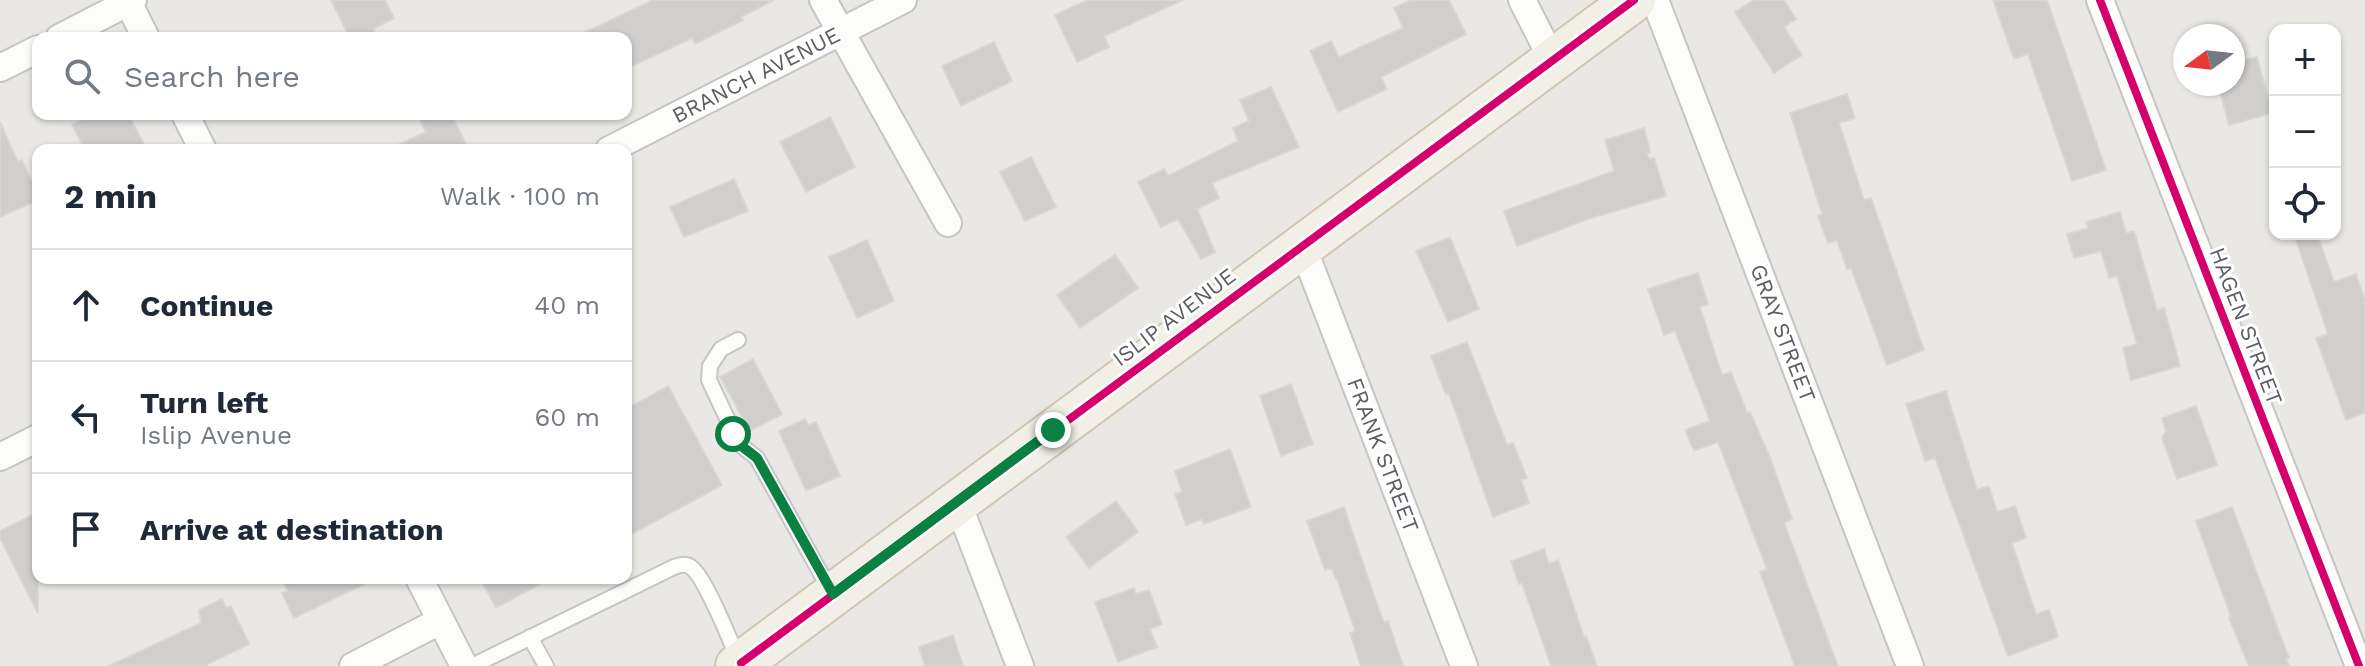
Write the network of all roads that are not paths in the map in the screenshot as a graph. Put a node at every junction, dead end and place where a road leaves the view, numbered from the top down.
1 (823, 0) edge
2 (903, 0) edge
3 (1522, 0) edge
4 (1634, 0) edge
5 (1655, 0) edge
6 (2100, 0) edge
7 (129, 1) edge
8 (70, 32) edge
9 (143, 32) edge
10 (839, 33) junction
11 (32, 52) edge
12 (1553, 61) junction
13 (0, 68) edge
14 (188, 120) edge
15 (200, 144) edge
16 (621, 144) edge
17 (948, 223) dead end
18 (1302, 245) junction
19 (738, 340) dead end
20 (32, 441) edge
21 (0, 457) edge
22 (957, 501) junction
23 (422, 584) edge
24 (833, 594) junction
25 (440, 621) junction
26 (530, 637) junction
27 (2359, 658) edge
28 (739, 665) edge
29 (353, 666) edge
30 (464, 666) edge
31 (472, 666) edge
32 (546, 666) edge
33 (1020, 666) edge
34 (1464, 666) edge
35 (1910, 666) edge

1 - 10 street
2 - 10 street, BRANCH AVENUE
3 - 12 street
4 - 12 main road, ISLIP AVENUE
5 - 35 street, GRAY STREET
6 - 27 street, HAGEN STREET
7 - 8 street
7 - 9 street
10 - 16 street, BRANCH AVENUE
10 - 17 street
11 - 13 street
12 - 18 main road, ISLIP AVENUE
14 - 15 street
18 - 22 main road, ISLIP AVENUE
18 - 34 street, FRANK STREET
19 - 24 lane
20 - 21 street
22 - 24 main road, ISLIP AVENUE
22 - 33 street
23 - 25 street
24 - 28 main road, ISLIP AVENUE
25 - 29 street
25 - 30 street
26 - 28 lane
26 - 31 lane
26 - 32 lane

